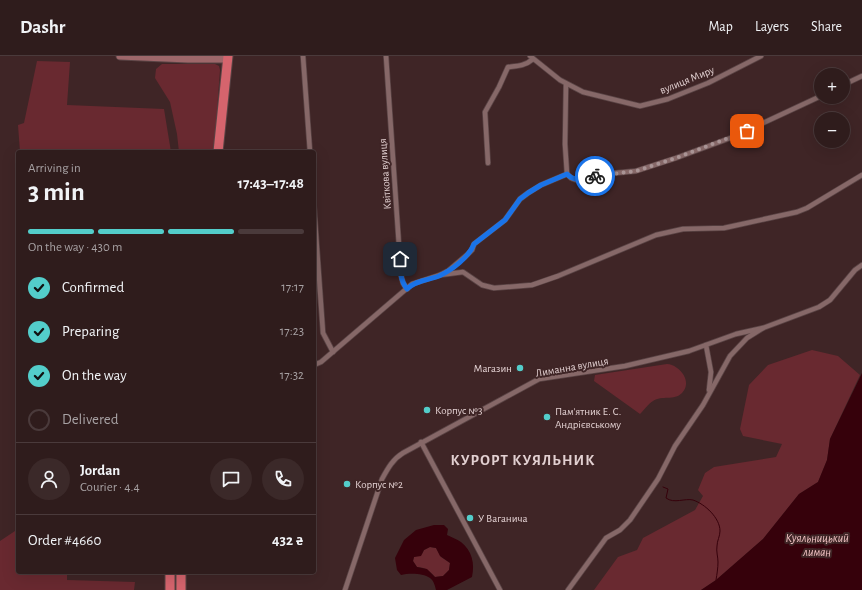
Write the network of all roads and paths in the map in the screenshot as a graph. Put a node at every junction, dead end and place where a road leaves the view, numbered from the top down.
1 (120, 56) edge
2 (303, 56) edge
3 (386, 56) edge
4 (761, 56) edge
5 (228, 57) edge
6 (531, 57) edge
7 (862, 76) edge
8 (850, 82) edge
9 (566, 84) junction
10 (814, 99) edge
11 (218, 150) edge
12 (310, 150) edge
13 (488, 163) dead end
14 (567, 174) junction
15 (862, 175) edge
16 (316, 234) edge
17 (460, 262) junction
18 (862, 265) edge
19 (463, 272) junction
20 (440, 275) junction
21 (410, 287) junction
22 (763, 328) junction
23 (706, 345) junction
24 (333, 352) junction
25 (316, 365) edge
26 (708, 394) junction
27 (421, 442) junction
28 (170, 574) edge
29 (181, 574) edge
30 (170, 590) edge
31 (181, 590) edge
32 (345, 590) edge
33 (500, 590) edge
34 (568, 590) edge

1 - 5 street
2 - 12 street
3 - 21 street, Квіткова вулиця
4 - 9 street, вулиця Миру
5 - 11 highway
6 - 9 street
6 - 13 street
7 - 8 street
9 - 14 street
10 - 14 street
14 - 17 street
15 - 19 street
16 - 24 street
17 - 19 street
17 - 20 street
18 - 22 street
19 - 20 street
20 - 21 street
21 - 24 street
22 - 23 street, Лиманна вулиця
22 - 26 street
23 - 26 street
23 - 27 street, Лиманна вулиця
24 - 25 street
26 - 34 street
27 - 32 street, Лиманна вулиця
27 - 33 street
28 - 30 highway
29 - 31 highway

